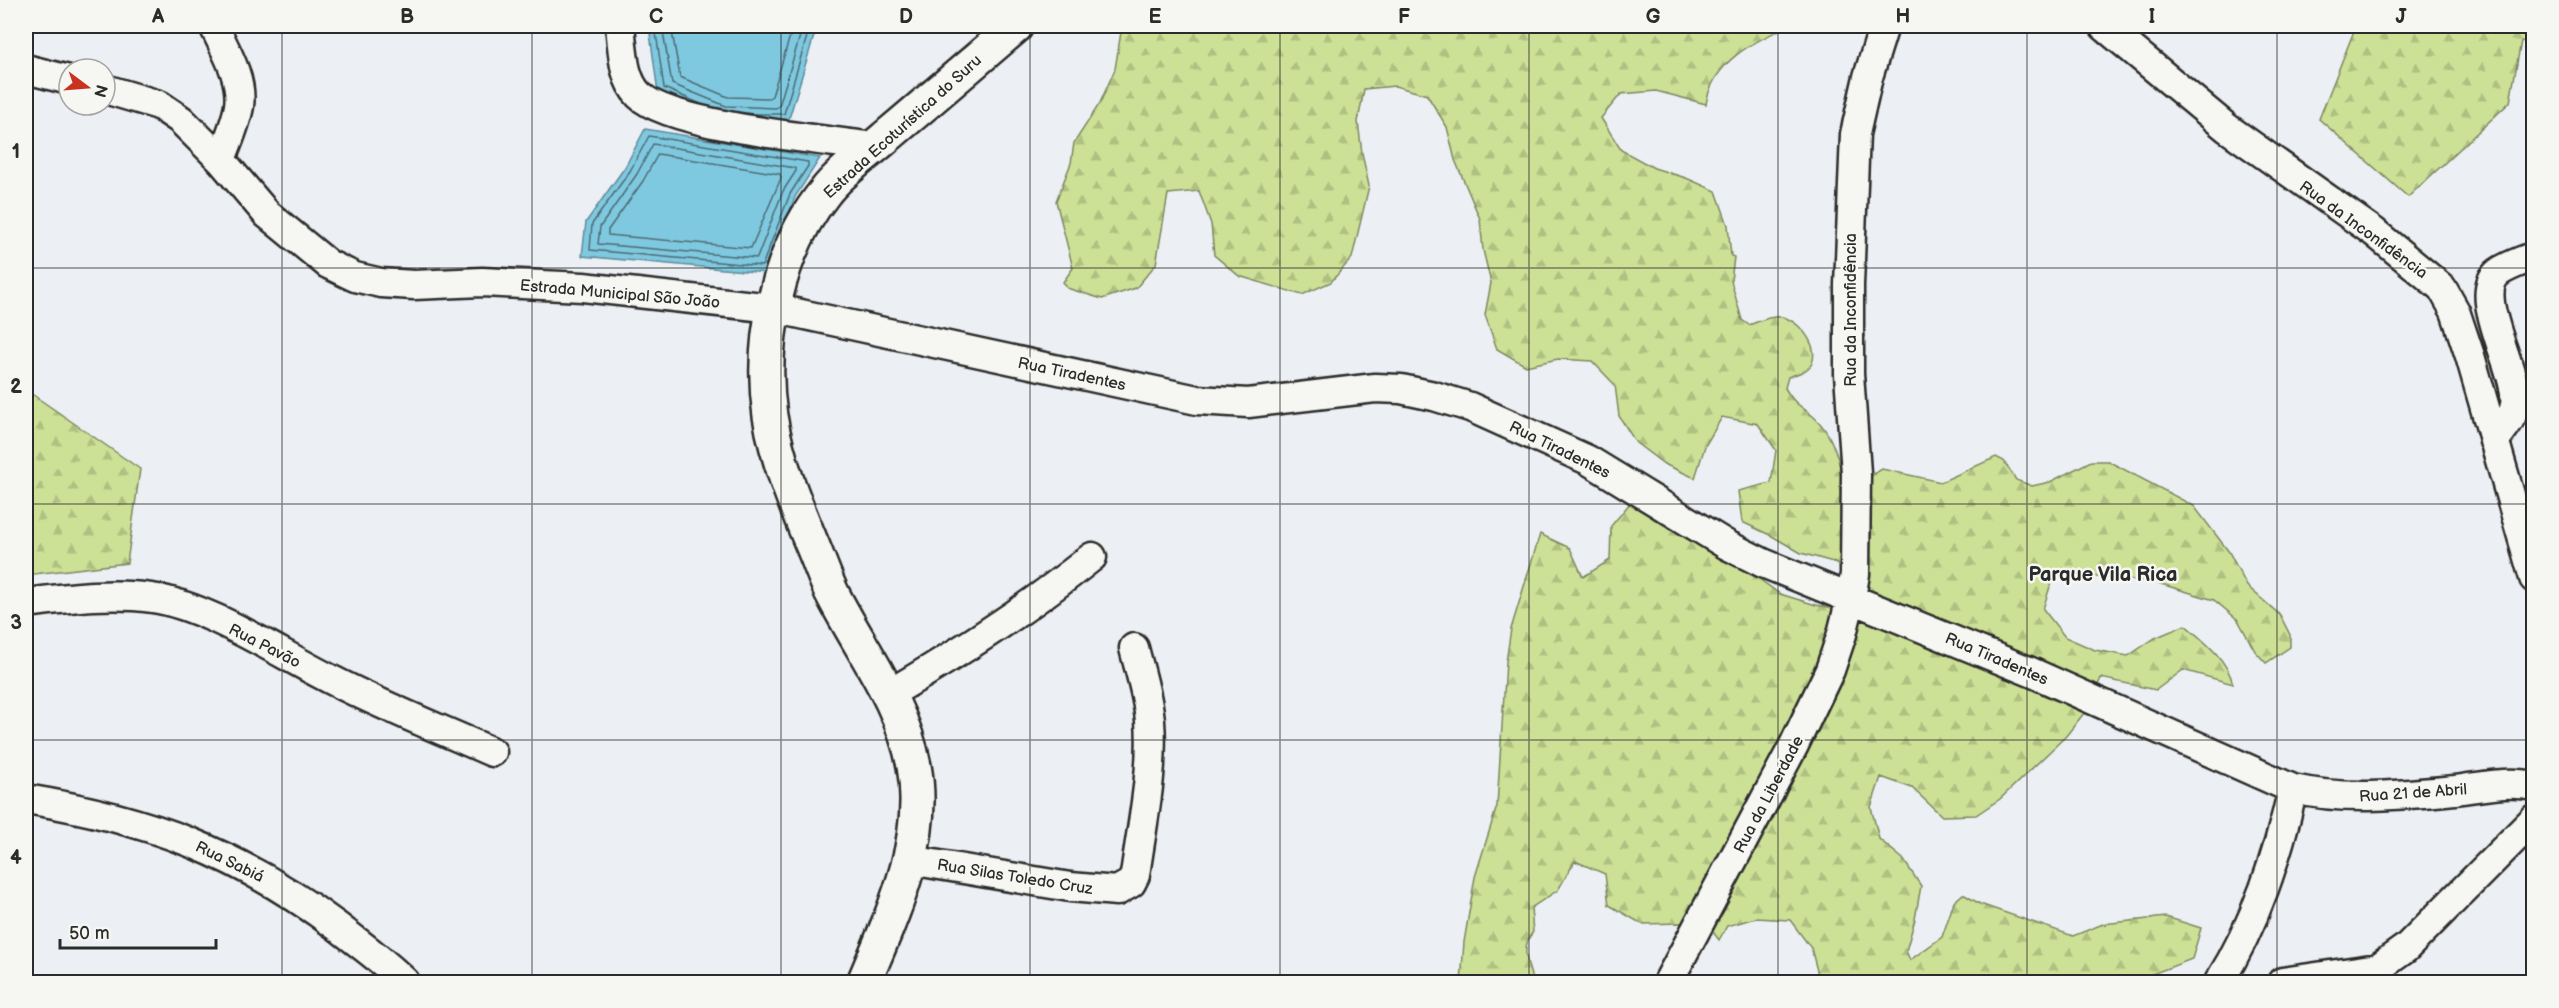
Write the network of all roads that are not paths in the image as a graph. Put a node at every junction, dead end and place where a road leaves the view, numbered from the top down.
1 (214, 26) edge
2 (620, 26) edge
3 (1016, 26) edge
4 (1884, 26) edge
5 (2104, 26) edge
6 (26, 69) edge
7 (57, 77) edge
8 (117, 93) edge
9 (874, 147) junction
10 (221, 160) junction
11 (2534, 256) edge
12 (773, 308) junction
13 (2494, 441) junction
14 (1092, 557) dead end
15 (2534, 578) edge
16 (1851, 598) junction
17 (26, 603) edge
18 (1134, 648) dead end
19 (889, 694) junction
20 (492, 752) dead end
21 (2534, 786) edge
22 (2293, 789) junction
23 (26, 799) edge
24 (2534, 819) edge
25 (910, 860) junction
26 (2380, 975) edge
27 (405, 982) edge
28 (864, 982) edge
29 (1668, 982) edge
30 (2219, 982) edge
31 (2282, 982) edge

1 - 10 street
2 - 9 street
3 - 9 main road, Estrada Ecoturística do Suru
4 - 16 street, Rua da Inconfidência
5 - 13 street, Rua da Inconfidência
6 - 7 street
8 - 10 street, Estrada Municipal São João
9 - 12 main road, Estrada Ecoturística do Suru
10 - 12 street, Estrada Municipal São João
11 - 13 street
12 - 16 street, Rua Tiradentes
12 - 19 main road, Estrada Ecoturística do Suru
13 - 15 street, Rua da Inconfidência
14 - 19 street
16 - 22 street, Rua Tiradentes
16 - 29 street, Rua da Liberdade
17 - 20 street, Rua Pavão
18 - 25 street, Rua Silas Toledo Cruz
19 - 25 main road, Estrada Ecoturística do Suru
21 - 22 street, Rua 21 de Abril
22 - 30 street
23 - 27 street, Rua Sabiá
24 - 26 street
25 - 28 main road, Estrada Ecoturística do Suru
26 - 31 street

